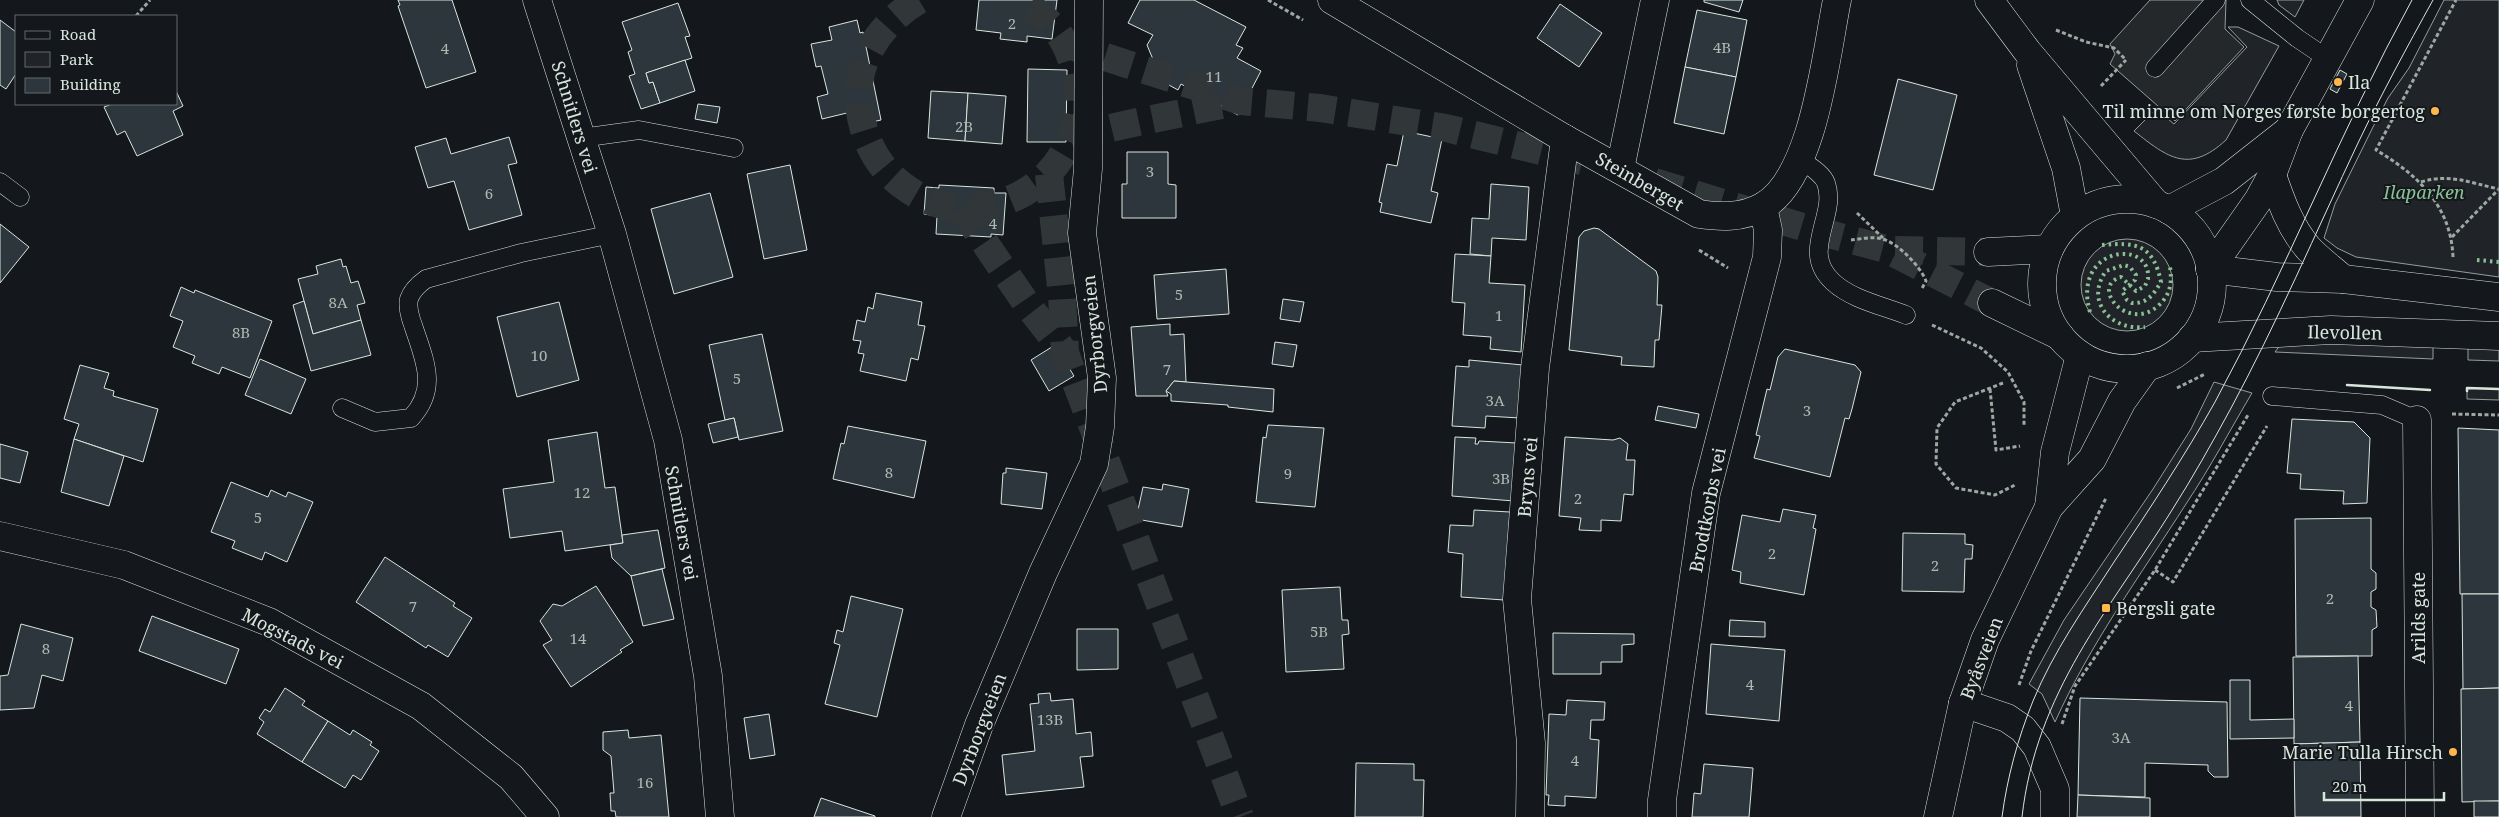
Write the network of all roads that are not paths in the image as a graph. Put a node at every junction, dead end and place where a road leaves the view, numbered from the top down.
1 (538, 0) edge
2 (1089, 0) edge
3 (1332, 0) edge
4 (1655, 0) edge
5 (1837, 0) edge
6 (1989, 0) edge
7 (2216, 0) edge
8 (2250, 0) edge
9 (2360, 0) edge
10 (2027, 51) junction
11 (2328, 59) junction
12 (2155, 68) dead end
13 (2289, 130) junction
14 (581, 138) junction
15 (1566, 139) junction
16 (734, 148) dead end
17 (1800, 160) junction
18 (1620, 169) junction
19 (2272, 175) junction
20 (0, 182) edge
21 (20, 197) dead end
22 (1763, 207) junction
23 (2162, 207) junction
24 (2075, 216) junction
25 (612, 234) junction
26 (2049, 249) junction
27 (1988, 252) tunnel mouth
28 (2210, 269) junction
29 (2344, 279) junction
30 (2499, 297) edge
31 (1992, 303) tunnel mouth
32 (1906, 315) road end
33 (2060, 336) junction
34 (2499, 336) edge
35 (2192, 338) junction
36 (2080, 355) junction
37 (2147, 366) junction
38 (2272, 396) road end
39 (342, 408) dead end
40 (2417, 420) joint
41 (2049, 507) junction
42 (0, 536) edge
43 (1963, 703) junction
44 (545, 817) edge
45 (720, 817) edge
46 (946, 817) edge
47 (1530, 817) edge
48 (1662, 817) edge
49 (1938, 817) edge
50 (2055, 817) edge
51 (2420, 817) edge

1 - 14 main road, Schnitlers vei
2 - 46 main road, Dyrborgveien
3 - 15 main road, Steinberget
4 - 18 main road
5 - 17 main road, Steinberget
6 - 10 main road
7 - 12 lane
8 - 11 lane
9 - 11 main road
10 - 23 main road
10 - 24 main road
11 - 13 main road
13 - 19 main road
13 - 23 main road
14 - 16 lane
14 - 25 main road, Schnitlers vei
15 - 18 main road, Steinberget
15 - 47 main road, Bryns vei
17 - 22 main road, Steinberget
17 - 32 lane
18 - 22 main road, Steinberget
19 - 28 main road
19 - 29 main road
20 - 21 lane
22 - 48 main road, Brodtkorbs vei
23 - 24 main road
23 - 28 main road
24 - 26 main road
25 - 39 lane
25 - 45 main road, Schnitlers vei
26 - 27 main road
26 - 33 main road
28 - 29 main road
28 - 35 main road
29 - 30 main road
31 - 33 main road
33 - 36 main road
34 - 35 main road, Ilevollen
35 - 37 main road
36 - 37 main road
36 - 41 main road, Byåsveien
37 - 41 main road, Byåsveien
38 - 40 lane
40 - 51 main road, Arilds gate
41 - 43 main road, Byåsveien
42 - 44 main road, Mogstads vei
43 - 49 main road, Byåsveien
43 - 50 main road

